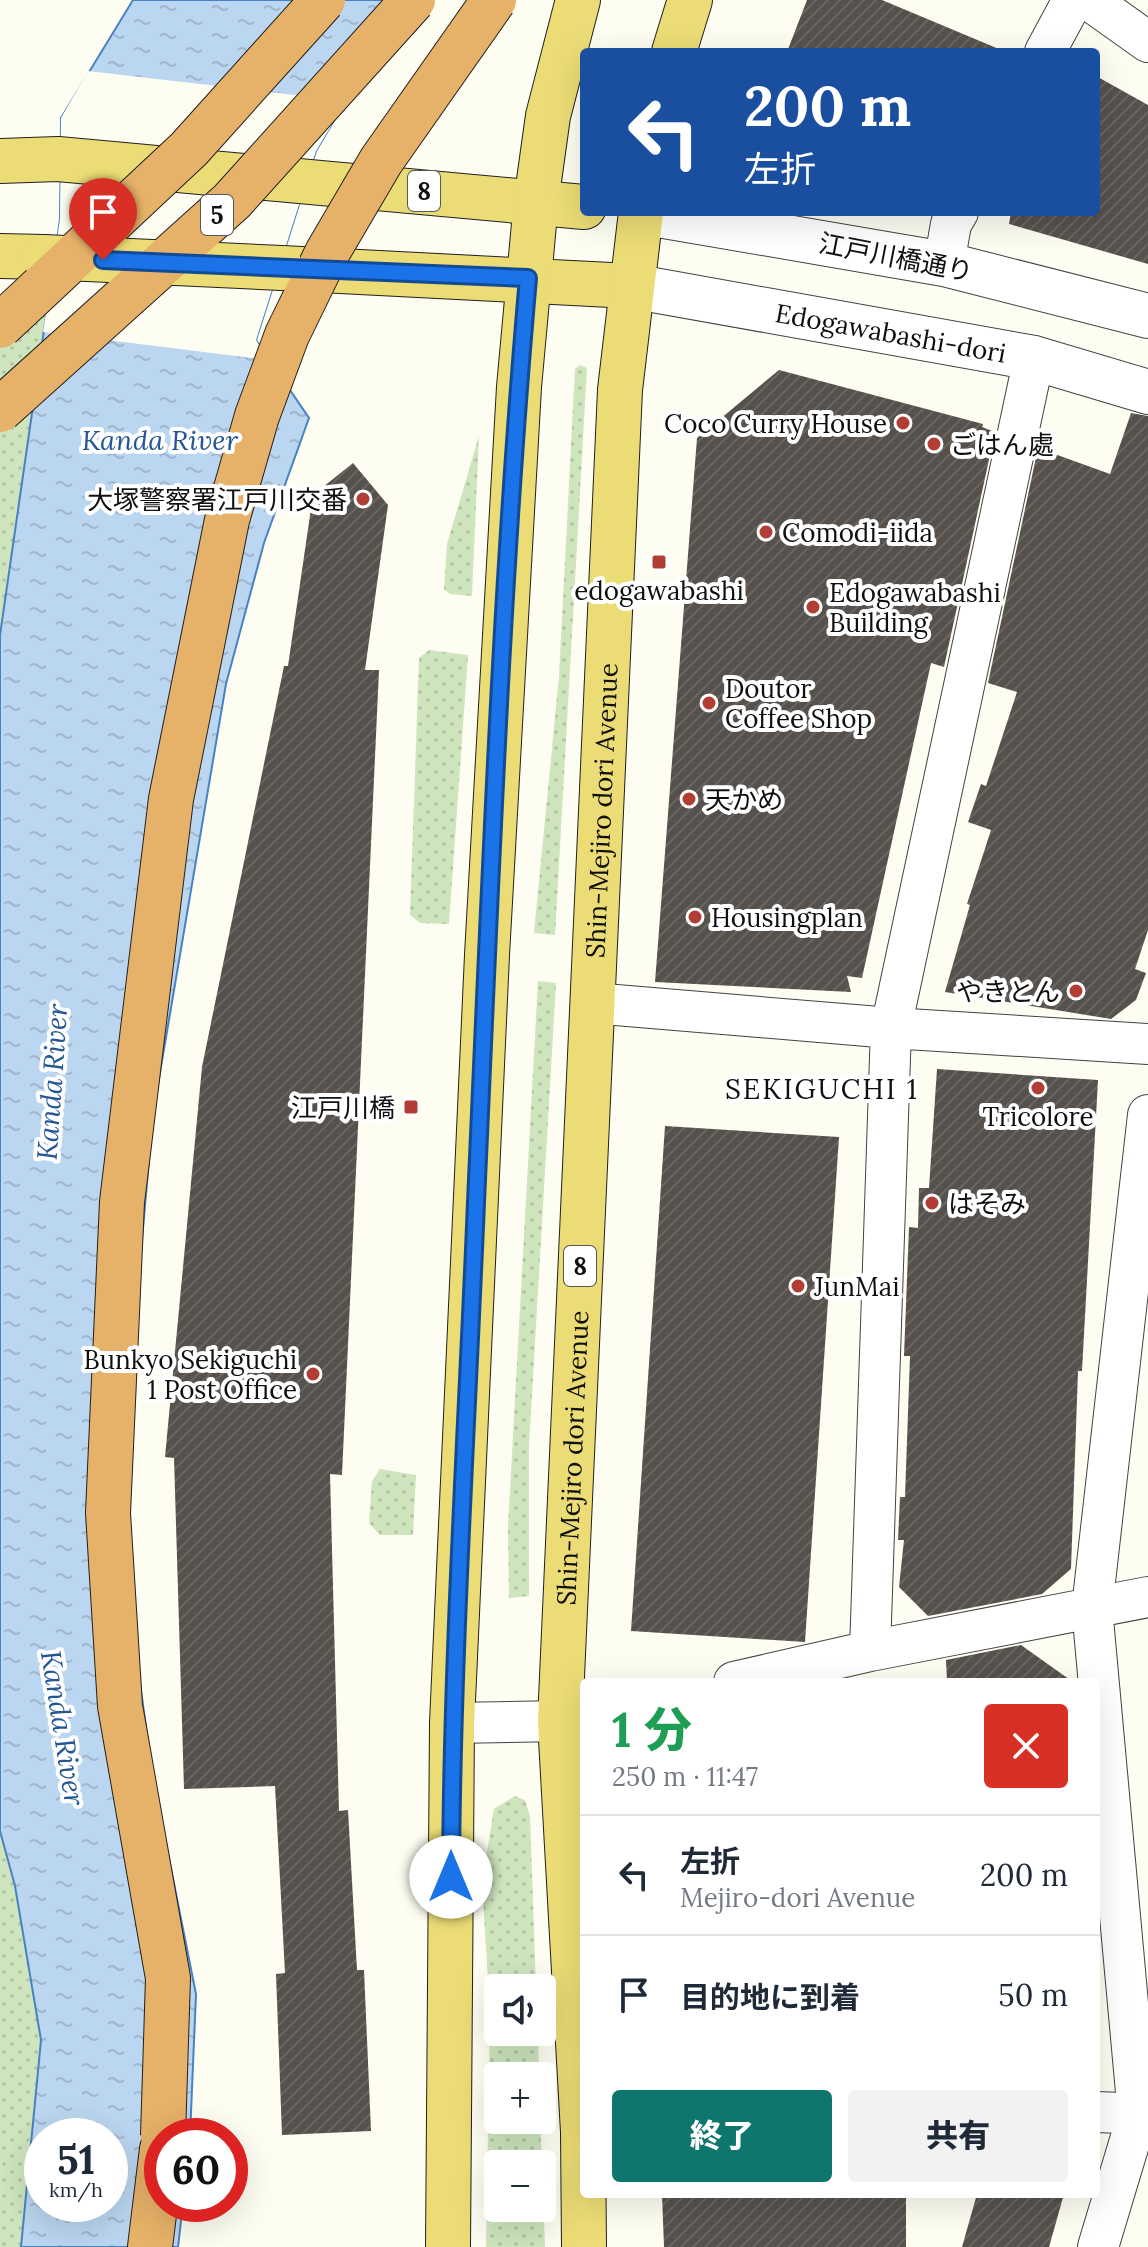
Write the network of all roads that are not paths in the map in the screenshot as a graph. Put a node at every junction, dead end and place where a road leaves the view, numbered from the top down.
1 (323, 0) edge
2 (413, 0) edge
3 (494, 0) edge
4 (578, 0) edge
5 (690, 0) edge
6 (1073, 0) edge
7 (1089, 0) edge
8 (1148, 42) edge
9 (675, 48) edge
10 (1047, 48) edge
11 (0, 161) edge
12 (536, 202) junction
13 (580, 207) edge
14 (640, 216) edge
15 (664, 216) edge
16 (956, 216) edge
17 (0, 256) edge
18 (944, 264) junction
19 (528, 278) junction
20 (631, 286) junction
21 (1148, 316) edge
22 (0, 326) edge
23 (1034, 358) junction
24 (1148, 392) edge
25 (0, 410) edge
26 (592, 1003) junction
27 (891, 1028) junction
28 (1148, 1044) edge
29 (1148, 1115) edge
30 (1148, 1597) edge
31 (1092, 1608) junction
32 (870, 1651) junction
33 (752, 1678) edge
34 (1099, 1678) edge
35 (1100, 1687) edge
36 (572, 1719) edge
37 (452, 1723) junction
38 (580, 1994) edge
39 (1100, 2112) edge
40 (1143, 2114) edge
41 (164, 2118) edge
42 (584, 2198) edge
43 (153, 2222) edge
44 (150, 2247) edge
45 (448, 2247) edge
46 (584, 2247) edge
47 (1098, 2247) edge

1 - 22 highway, bridge
2 - 25 highway, 5, bridge
3 - 41 highway, bridge
4 - 12 main road
5 - 9 main road
6 - 10 street
7 - 8 street
11 - 12 main road, 8, bridge
12 - 13 main road, 8
12 - 19 main road
14 - 20 main road, 8
15 - 18 street, 江戸川橋通り
16 - 18 street
17 - 19 main road, bridge
18 - 21 street, 江戸川橋通り
19 - 20 main road
19 - 37 main road
20 - 23 street, Edogawabashi-dori
20 - 26 main road, Shin-Mejiro dori Avenue / 8
23 - 24 street, Edogawabashi-dori
23 - 27 street
26 - 27 street
26 - 36 main road, Shin-Mejiro dori Avenue / 8
27 - 28 street
27 - 32 street
29 - 31 street
30 - 31 street
31 - 32 street
31 - 34 street
32 - 33 street
35 - 40 street
36 - 37 street
36 - 38 main road, Shin-Mejiro dori Avenue / 8
37 - 45 main road
39 - 40 street
40 - 47 street
42 - 46 main road, Shin-Mejiro dori Avenue / 8
43 - 44 highway

